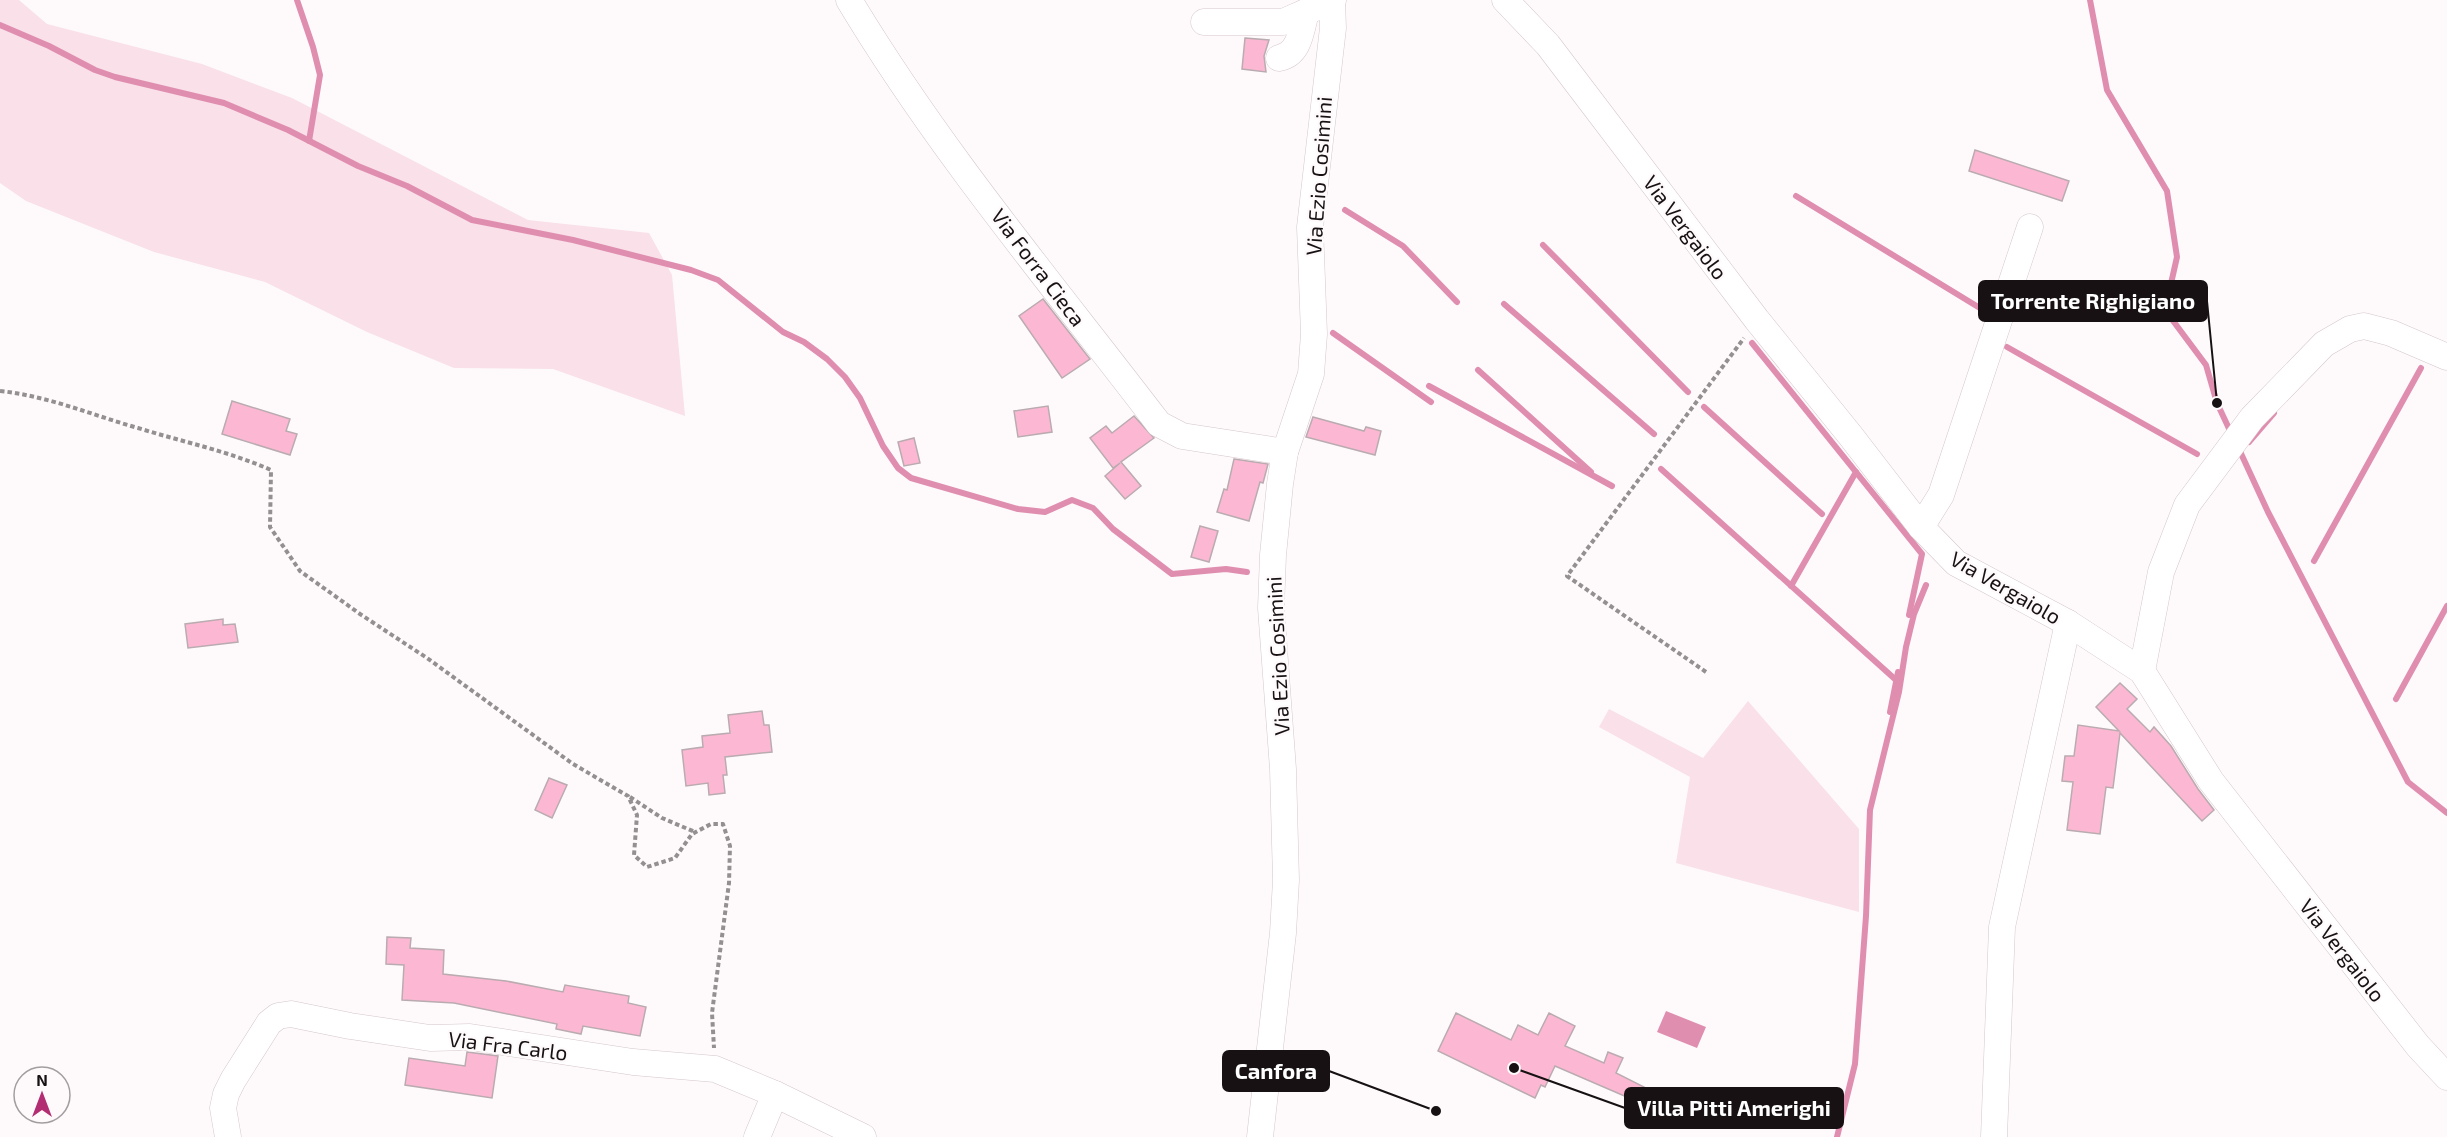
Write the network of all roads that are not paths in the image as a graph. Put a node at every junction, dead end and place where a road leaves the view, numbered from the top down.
1 (849, 0) edge
2 (1332, 0) edge
3 (1505, 0) edge
4 (1306, 12) junction
5 (1204, 22) dead end
6 (1279, 58) dead end
7 (2030, 227) dead end
8 (2447, 357) edge
9 (1286, 452) junction
10 (1921, 527) junction
11 (2068, 623) junction
12 (2142, 670) junction
13 (2447, 1077) edge
14 (775, 1094) junction
15 (228, 1137) edge
16 (757, 1137) edge
17 (863, 1137) edge
18 (1260, 1137) edge
19 (1994, 1137) edge

1 - 9 street, Via Forra Cieca
2 - 4 street
2 - 9 street, Via Ezio Cosimini
3 - 10 street, Via Vergaiolo
4 - 5 street
4 - 6 street
7 - 10 street
8 - 12 street
9 - 18 street, Via Ezio Cosimini
10 - 11 street, Via Vergaiolo
11 - 12 street, Via Vergaiolo
11 - 19 street
12 - 13 street, Via Vergaiolo
14 - 15 street, Via Fra Carlo
14 - 16 street
14 - 17 street, Via Fra Carlo

